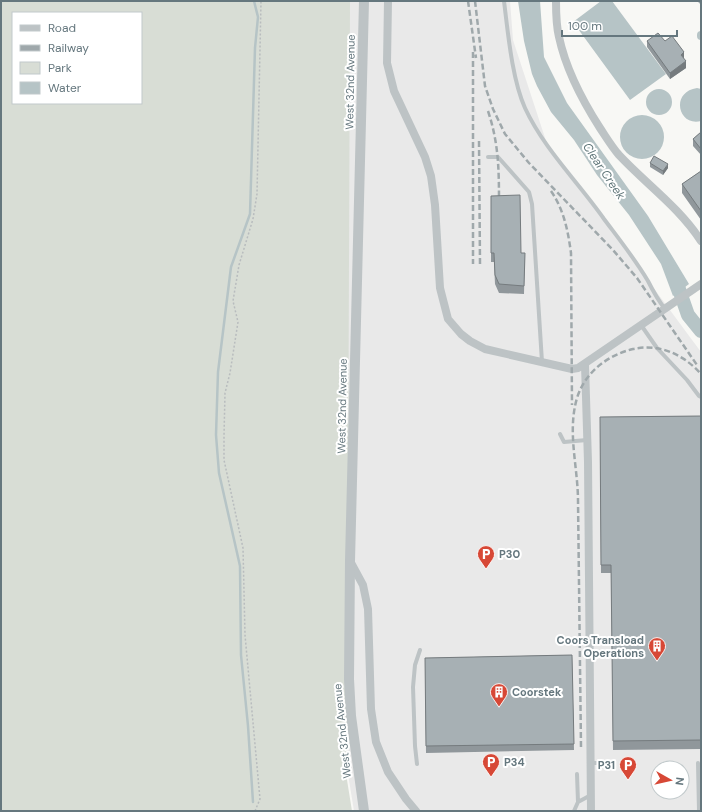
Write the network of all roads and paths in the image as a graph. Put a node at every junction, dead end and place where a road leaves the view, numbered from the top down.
1 (261, 1) edge
2 (364, 1) edge
3 (388, 1) edge
4 (504, 1) edge
5 (556, 1) edge
6 (488, 157) dead end
7 (701, 240) edge
8 (701, 284) edge
9 (669, 307) junction
10 (641, 325) junction
11 (542, 363) junction
12 (585, 364) junction
13 (701, 397) edge
14 (560, 434) dead end
15 (587, 440) junction
16 (350, 561) junction
17 (420, 650) dead end
18 (608, 762) dead end
19 (591, 763) junction
20 (698, 763) dead end
21 (417, 764) dead end
22 (577, 774) dead end
23 (591, 795) junction
24 (578, 802) junction
25 (255, 811) edge
26 (364, 811) edge
27 (416, 811) edge
28 (574, 811) edge
29 (591, 811) edge
30 (699, 811) edge

1 - 25 path
2 - 16 street, West 32nd Avenue
3 - 11 street
4 - 9 lane
5 - 7 street
6 - 11 lane
8 - 9 street
9 - 10 street
10 - 12 street
10 - 13 lane
11 - 12 street
12 - 15 street
14 - 15 lane
15 - 19 street
16 - 26 street, West 32nd Avenue
16 - 27 street
17 - 21 lane
18 - 19 lane
19 - 23 street
20 - 30 lane
22 - 24 lane
23 - 24 lane
23 - 29 street
24 - 28 lane

